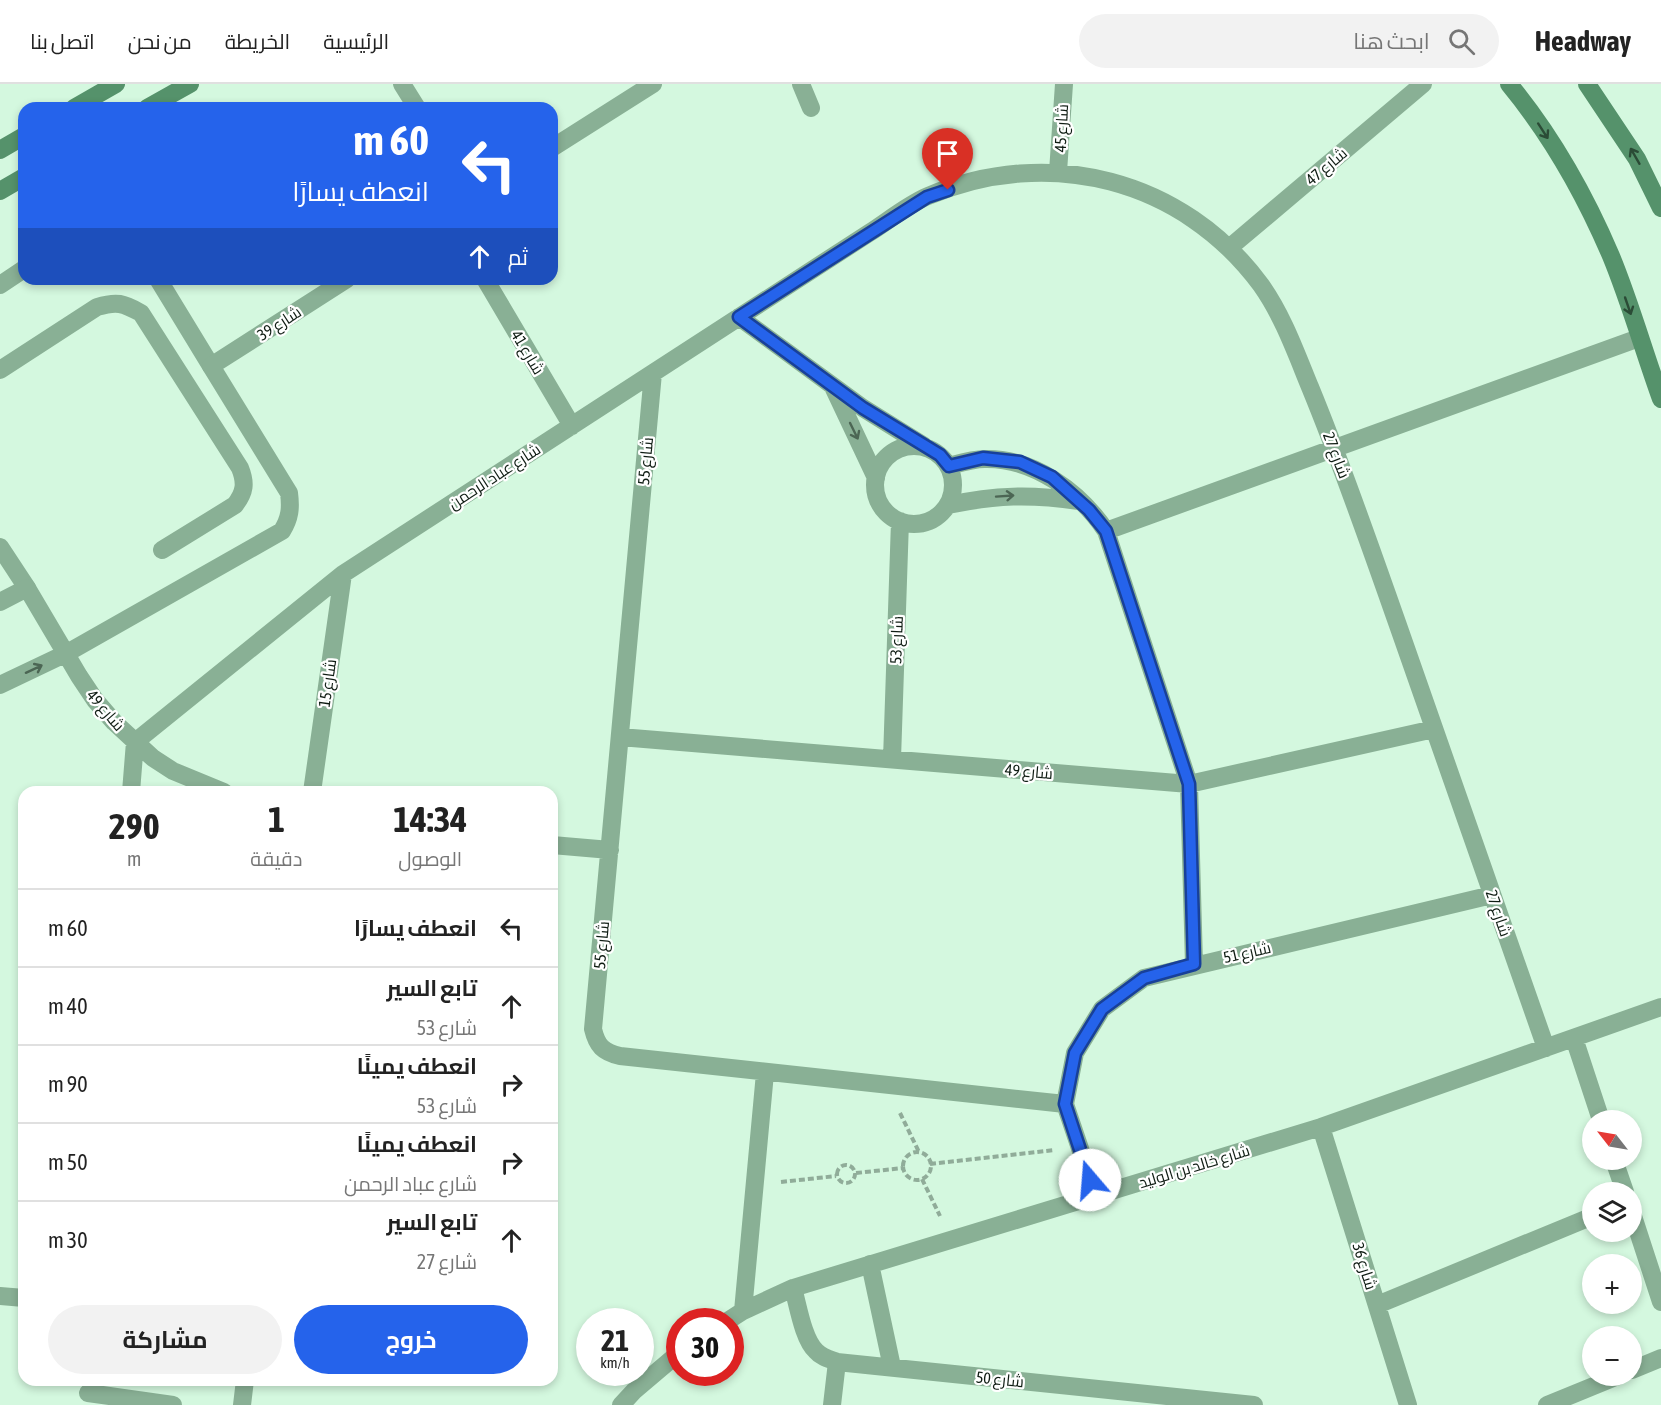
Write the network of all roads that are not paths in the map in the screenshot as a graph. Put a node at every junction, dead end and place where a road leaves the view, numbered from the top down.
1 (116, 84) edge
2 (190, 84) edge
3 (402, 84) edge
4 (652, 84) edge
5 (801, 84) edge
6 (1064, 84) edge
7 (1423, 84) edge
8 (1509, 84) edge
9 (1591, 87) edge
10 (84, 102) edge
11 (158, 102) edge
12 (413, 102) edge
13 (811, 108) dead end
14 (18, 140) edge
15 (558, 144) edge
16 (0, 150) edge
17 (1058, 172) junction
18 (18, 180) edge
19 (0, 191) edge
20 (1661, 208) edge
21 (869, 233) joint
22 (1229, 248) junction
23 (18, 273) edge
24 (0, 285) edge
25 (162, 285) edge
26 (339, 285) edge
27 (489, 285) edge
28 (739, 317) junction
29 (1639, 338) junction
30 (211, 366) junction
31 (0, 370) edge
32 (653, 373) junction
33 (832, 385) junction
34 (1661, 399) edge
35 (572, 426) junction
36 (928, 448) junction
37 (1336, 448) junction
38 (949, 466) junction
39 (876, 478) junction
40 (1079, 501) junction
41 (948, 505) junction
42 (900, 521) junction
43 (1106, 531) junction
44 (0, 547) edge
45 (162, 550) dead end
46 (343, 574) junction
47 (27, 588) junction
48 (0, 602) edge
49 (67, 653) junction
50 (0, 685) edge
51 (1434, 729) junction
52 (620, 737) junction
53 (135, 742) junction
54 (892, 759) junction
55 (1189, 784) junction
56 (131, 786) edge
57 (209, 786) edge
58 (313, 786) edge
59 (558, 846) edge
60 (609, 850) junction
61 (1492, 895) junction
62 (1194, 964) junction
63 (1661, 1007) edge
64 (1574, 1038) junction
65 (1546, 1048) junction
66 (765, 1072) junction
67 (1065, 1104) junction
68 (1598, 1110) edge
69 (1321, 1127) junction
70 (1096, 1196) junction
71 (1582, 1221) edge
72 (1641, 1242) edge
73 (870, 1264) junction
74 (793, 1288) junction
75 (0, 1296) edge
76 (18, 1298) edge
77 (1661, 1302) edge
78 (1377, 1305) junction
79 (743, 1308) edge
80 (744, 1311) edge
81 (1661, 1358) edge
82 (837, 1362) junction
83 (666, 1364) edge
84 (1642, 1366) edge
85 (892, 1367) junction
86 (244, 1386) edge
87 (1594, 1386) edge
88 (87, 1393) edge
89 (1080, 1396) edge
90 (173, 1405) edge
91 (242, 1405) edge
92 (621, 1405) edge
93 (832, 1405) edge
94 (1254, 1405) edge
95 (1408, 1405) edge
96 (1547, 1405) edge

1 - 10 street
2 - 11 street
3 - 12 street
4 - 15 street
5 - 13 street
6 - 17 street, شارع 45
7 - 22 street, شارع 47
8 -> 29 street
20 -> 9 street
14 - 16 street
17 - 21 street, شارع 27
17 - 22 street, شارع 27
18 - 19 street
21 - 28 street, شارع عباد الرحمن
22 - 37 street, شارع 27
23 - 24 street
25 - 30 street
26 - 30 street, شارع 39
27 - 35 street, شارع 41
28 - 32 street, شارع عباد الرحمن
28 - 33 street
29 - 34 street
29 - 37 street
30 - 49 street
31 - 45 street
32 - 35 street, شارع عباد الرحمن
32 - 52 street, شارع 55
33 - 36 street
33 -> 39 street
35 - 46 street, شارع عباد الرحمن
36 - 38 street
36 - 39 street
37 - 43 street
37 - 51 street, شارع 27
38 - 40 street
38 - 41 street
39 - 42 street
41 -> 40 street
40 - 43 street
41 - 42 street
42 - 54 street, شارع 53
43 - 55 street
44 - 47 street, شارع 49
46 - 53 street, شارع عباد الرحمن
46 - 58 street, شارع 15
47 - 48 street
47 - 49 street, شارع 49
50 -> 49 street
49 - 53 street, شارع 49
51 - 55 street, شارع 49
51 - 61 street, شارع 27
52 - 54 street, شارع 49
52 - 60 street, شارع 55
53 - 56 street
53 - 57 street, شارع 49
54 - 55 street, شارع 49
55 - 62 street
59 - 60 street
60 - 66 street, شارع 55
61 - 62 street, شارع 51
61 - 65 street, شارع 27
62 - 67 street, شارع 51
63 - 64 street, شارع خالد بن الوليد
64 - 65 street, شارع خالد بن الوليد
64 - 68 street
65 - 69 street, شارع خالد بن الوليد
66 - 67 street, شارع 55
66 - 79 street
67 - 70 street, شارع 51
69 - 70 street, شارع خالد بن الوليد
69 - 78 street, شارع 36
70 - 73 street, شارع خالد بن الوليد
71 - 78 street
72 - 77 street
73 - 74 street, شارع خالد بن الوليد
73 - 85 street
74 - 80 street, شارع خالد بن الوليد
74 - 82 street, شارع 50
75 - 76 street
78 - 95 street, شارع 36
81 - 84 street
82 - 85 street, شارع 50
82 - 93 street
83 - 92 street
85 - 89 street, شارع 50
86 - 91 street
87 - 96 street
88 - 90 street
89 - 94 street, شارع 50

